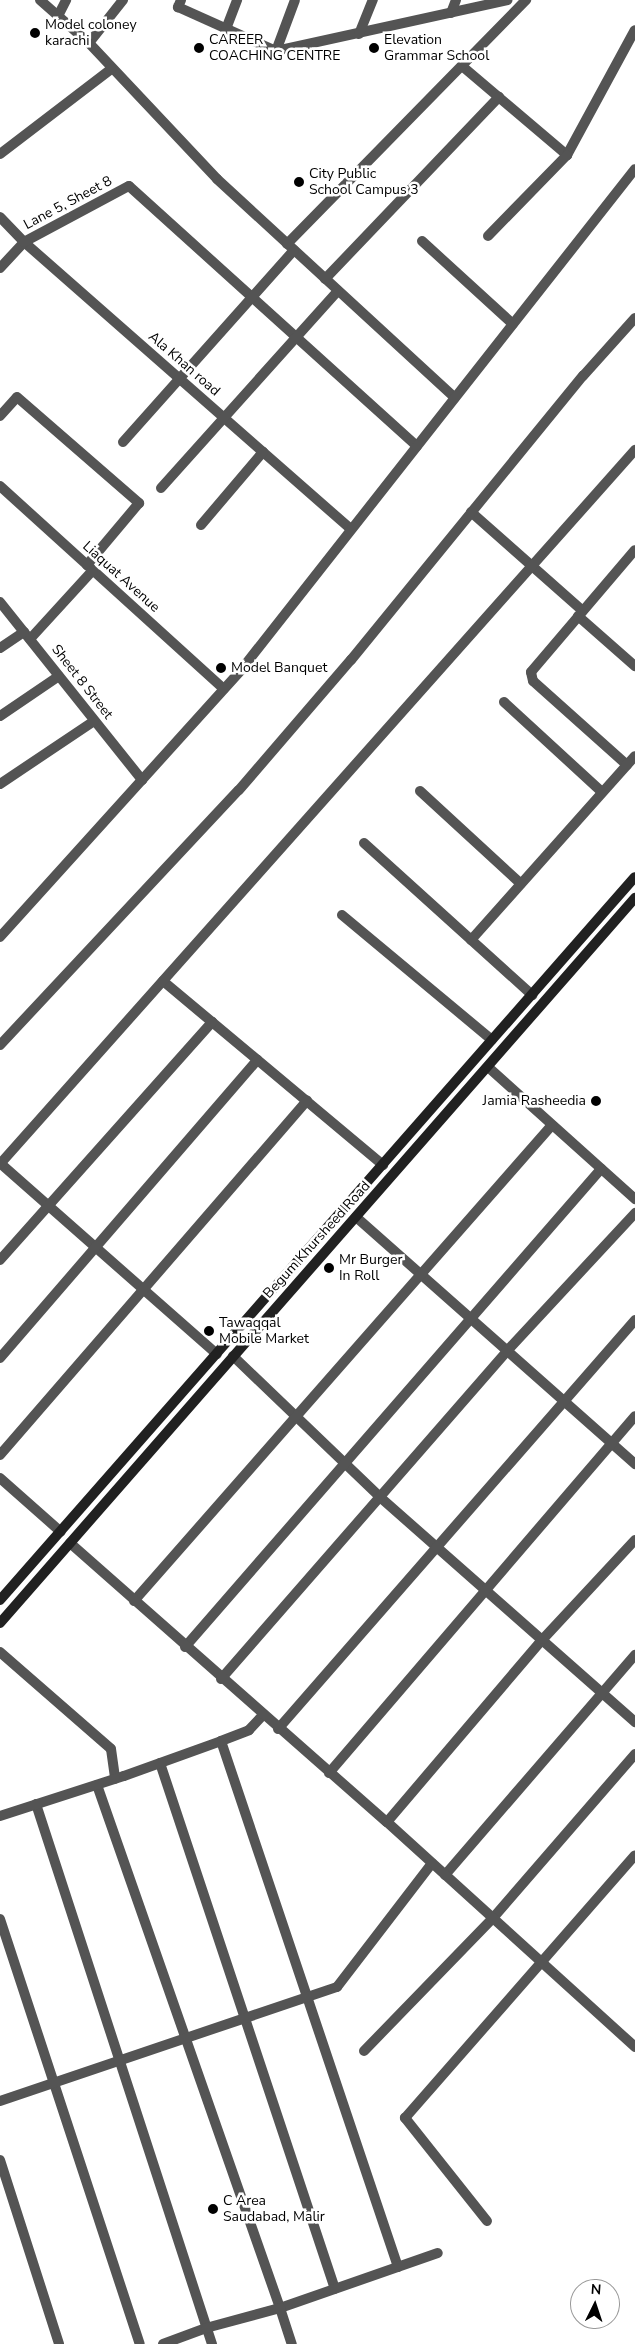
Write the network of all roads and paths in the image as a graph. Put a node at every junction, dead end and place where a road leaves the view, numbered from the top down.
1 (40, 0) edge
2 (66, 0) edge
3 (123, 0) edge
4 (181, 0) edge
5 (237, 0) edge
6 (296, 0) edge
7 (373, 0) edge
8 (456, 0) edge
9 (507, 0) edge
10 (526, 0) edge
11 (451, 13) junction
12 (58, 16) junction
13 (226, 28) junction
14 (635, 30) edge
15 (360, 34) junction
16 (89, 43) junction
17 (276, 51) junction
18 (462, 66) junction
19 (111, 69) junction
20 (499, 98) junction
21 (0, 154) edge
22 (567, 155) junction
23 (635, 169) edge
24 (0, 217) edge
25 (488, 236) dead end
26 (422, 241) dead end
27 (24, 242) junction
28 (290, 247) junction
29 (0, 268) edge
30 (325, 279) junction
31 (338, 291) junction
32 (252, 297) junction
33 (635, 318) edge
34 (513, 324) junction
35 (296, 337) junction
36 (179, 378) junction
37 (455, 398) junction
38 (0, 416) edge
39 (224, 418) junction
40 (123, 442) dead end
41 (417, 446) junction
42 (635, 450) edge
43 (263, 452) junction
44 (0, 486) edge
45 (161, 488) dead end
46 (471, 512) junction
47 (201, 525) dead end
48 (352, 529) junction
49 (635, 550) edge
50 (532, 565) junction
51 (90, 568) junction
52 (0, 602) edge
53 (581, 614) junction
54 (27, 636) junction
55 (0, 648) edge
56 (635, 666) edge
57 (59, 676) junction
58 (224, 689) junction
59 (504, 702) dead end
60 (0, 716) edge
61 (94, 721) junction
62 (635, 756) edge
63 (627, 765) junction
64 (142, 780) junction
65 (0, 784) edge
66 (420, 791) dead end
67 (602, 792) junction
68 (364, 843) dead end
69 (635, 876) edge
70 (521, 884) junction
71 (635, 898) edge
72 (342, 915) dead end
73 (0, 937) edge
74 (471, 940) junction
75 (162, 981) junction
76 (532, 995) junction
77 (212, 1022) junction
78 (492, 1040) junction
79 (0, 1045) edge
80 (502, 1050) junction
81 (257, 1060) junction
82 (488, 1067) junction
83 (307, 1101) junction
84 (552, 1125) junction
85 (0, 1163) edge
86 (383, 1165) junction
87 (601, 1169) junction
88 (635, 1200) edge
89 (49, 1206) junction
90 (635, 1213) edge
91 (356, 1218) junction
92 (96, 1247) junction
93 (0, 1260) edge
94 (420, 1275) junction
95 (283, 1280) junction
96 (293, 1288) junction
97 (144, 1289) junction
98 (470, 1320) junction
99 (635, 1320) edge
100 (506, 1352) junction
101 (218, 1354) junction
102 (234, 1356) junction
103 (0, 1358) edge
104 (564, 1402) junction
105 (296, 1416) junction
106 (635, 1416) edge
107 (612, 1444) junction
108 (0, 1455) edge
109 (345, 1463) junction
110 (635, 1464) edge
111 (0, 1478) edge
112 (381, 1498) junction
113 (61, 1532) junction
114 (635, 1540) edge
115 (70, 1544) junction
116 (437, 1546) junction
117 (486, 1590) junction
118 (0, 1600) edge
119 (134, 1601) junction
120 (0, 1623) edge
121 (544, 1639) junction
122 (185, 1647) junction
123 (0, 1652) edge
124 (635, 1655) edge
125 (221, 1679) junction
126 (602, 1692) junction
127 (262, 1716) junction
128 (635, 1722) edge
129 (278, 1729) junction
130 (221, 1740) junction
131 (635, 1754) edge
132 (160, 1763) junction
133 (329, 1773) junction
134 (115, 1779) junction
135 (96, 1785) junction
136 (36, 1804) junction
137 (0, 1816) edge
138 (387, 1822) junction
139 (635, 1855) edge
140 (432, 1863) junction
141 (445, 1875) junction
142 (493, 1918) junction
143 (0, 1920) edge
144 (541, 1962) junction
145 (307, 1997) junction
146 (245, 2019) junction
147 (186, 2039) junction
148 (635, 2047) edge
149 (364, 2051) dead end
150 (120, 2061) junction
151 (53, 2084) junction
152 (0, 2101) edge
153 (0, 2160) edge
154 (487, 2221) dead end
155 (438, 2253) dead end
156 (398, 2267) junction
157 (335, 2289) junction
158 (280, 2308) junction
159 (206, 2328) junction
160 (59, 2344) edge
161 (140, 2344) edge
162 (163, 2344) edge
163 (212, 2344) edge
164 (292, 2344) edge

1 - 12 street
2 - 12 street
3 - 16 street
4 - 13 street
5 - 13 street
6 - 17 street
7 - 15 street
8 - 11 street
9 - 11 street
10 - 18 street
11 - 15 street
12 - 16 street
13 - 17 street
14 - 22 street
15 - 17 street
16 - 19 street
18 - 20 street
18 - 28 street
19 - 21 street
19 - 28 street
20 - 22 street
20 - 30 street
22 - 25 street
23 - 34 street
24 - 27 street, Ala Khan road
26 - 34 street
27 - 29 street, Lane 5, Sheet 8
27 - 32 street, Lane 5, Sheet 8
27 - 36 street, Ala Khan road
28 - 30 street
28 - 32 street
30 - 31 street
31 - 35 street
31 - 37 street
32 - 35 street
32 - 36 street
33 - 46 street
34 - 37 street
35 - 39 street
35 - 41 street
36 - 39 street, Ala Khan road
36 - 40 street
37 - 41 street
38 - 51 street
39 - 43 street, Ala Khan road
39 - 45 street
41 - 48 street
42 - 50 street
43 - 47 street
43 - 48 street, Ala Khan road
44 - 51 street, Liaquat Avenue
46 - 50 street
46 - 79 street
48 - 58 street
49 - 53 street
50 - 53 street
50 - 75 street
51 - 54 street
51 - 58 street, Liaquat Avenue
52 - 54 street, Sheet 8 Street
53 - 56 street
53 - 63 street
54 - 55 street
54 - 57 street, Sheet 8 Street
57 - 60 street
57 - 61 street, Sheet 8 Street
58 - 64 street
59 - 67 street
61 - 64 street, Sheet 8 Street
61 - 65 street
62 - 63 street
63 - 67 street
64 - 73 street
66 - 70 street
67 - 70 street
68 - 74 street
69 - 76 main road, Begum Khursheed Road
70 - 74 street
71 - 80 main road, Begum Khursheed Road
72 - 78 street
74 - 76 street
75 - 77 street
75 - 85 street
76 - 78 main road, Begum Khursheed Road
77 - 81 street
77 - 89 street
78 - 80 street
78 - 86 main road, Begum Khursheed Road
80 - 82 main road, Begum Khursheed Road
81 - 83 street
81 - 92 street
82 - 84 street
82 - 91 main road, Begum Khursheed Road
83 - 86 street
83 - 97 street
84 - 87 street
84 - 94 street
85 - 89 street
86 - 95 main road, Begum Khursheed Road
87 - 88 street
87 - 98 street
89 - 92 street
89 - 93 street
90 - 100 street
91 - 94 street
91 - 96 main road, Begum Khursheed Road
92 - 97 street
92 - 103 street
94 - 98 street
94 - 105 street
95 - 96 street
95 - 101 main road, Begum Khursheed Road
96 - 102 main road, Begum Khursheed Road
97 - 101 street
97 - 108 street
98 - 100 street
98 - 109 street
99 - 104 street
100 - 104 street
100 - 112 street
101 - 113 main road, Begum Khursheed Road
102 - 105 street
102 - 115 main road, Begum Khursheed Road
104 - 107 street
104 - 116 street
105 - 109 street
105 - 119 street
106 - 107 street
107 - 110 street
107 - 117 street
109 - 112 street
109 - 122 street
111 - 113 street
112 - 116 street
112 - 125 street
113 - 118 main road, Begum Khursheed Road
114 - 121 street
115 - 119 street
115 - 120 main road, Begum Khursheed Road
116 - 117 street
116 - 129 street
117 - 121 street
117 - 133 street
119 - 122 street
121 - 126 street
121 - 138 street
122 - 125 street
123 - 134 street
124 - 126 street
125 - 127 street
126 - 128 street
126 - 141 street
127 - 129 street
127 - 130 street
129 - 133 street
130 - 132 street
130 - 145 street
131 - 142 street
132 - 134 street
132 - 146 street
133 - 138 street
134 - 135 street
135 - 136 street
135 - 147 street
136 - 137 street
136 - 150 street
138 - 140 street
139 - 144 street
140 - 141 street
140 - 145 street
141 - 142 street
142 - 144 street
142 - 149 street
143 - 151 street
144 - 148 street
144 - 154 street
145 - 146 street
145 - 156 street
146 - 147 street
146 - 157 street
147 - 150 street
147 - 158 street
150 - 151 street
150 - 159 street
151 - 152 street
151 - 161 street
153 - 160 street
155 - 156 street
156 - 157 street
157 - 158 street
158 - 159 street
158 - 164 street
159 - 162 street
159 - 163 street

